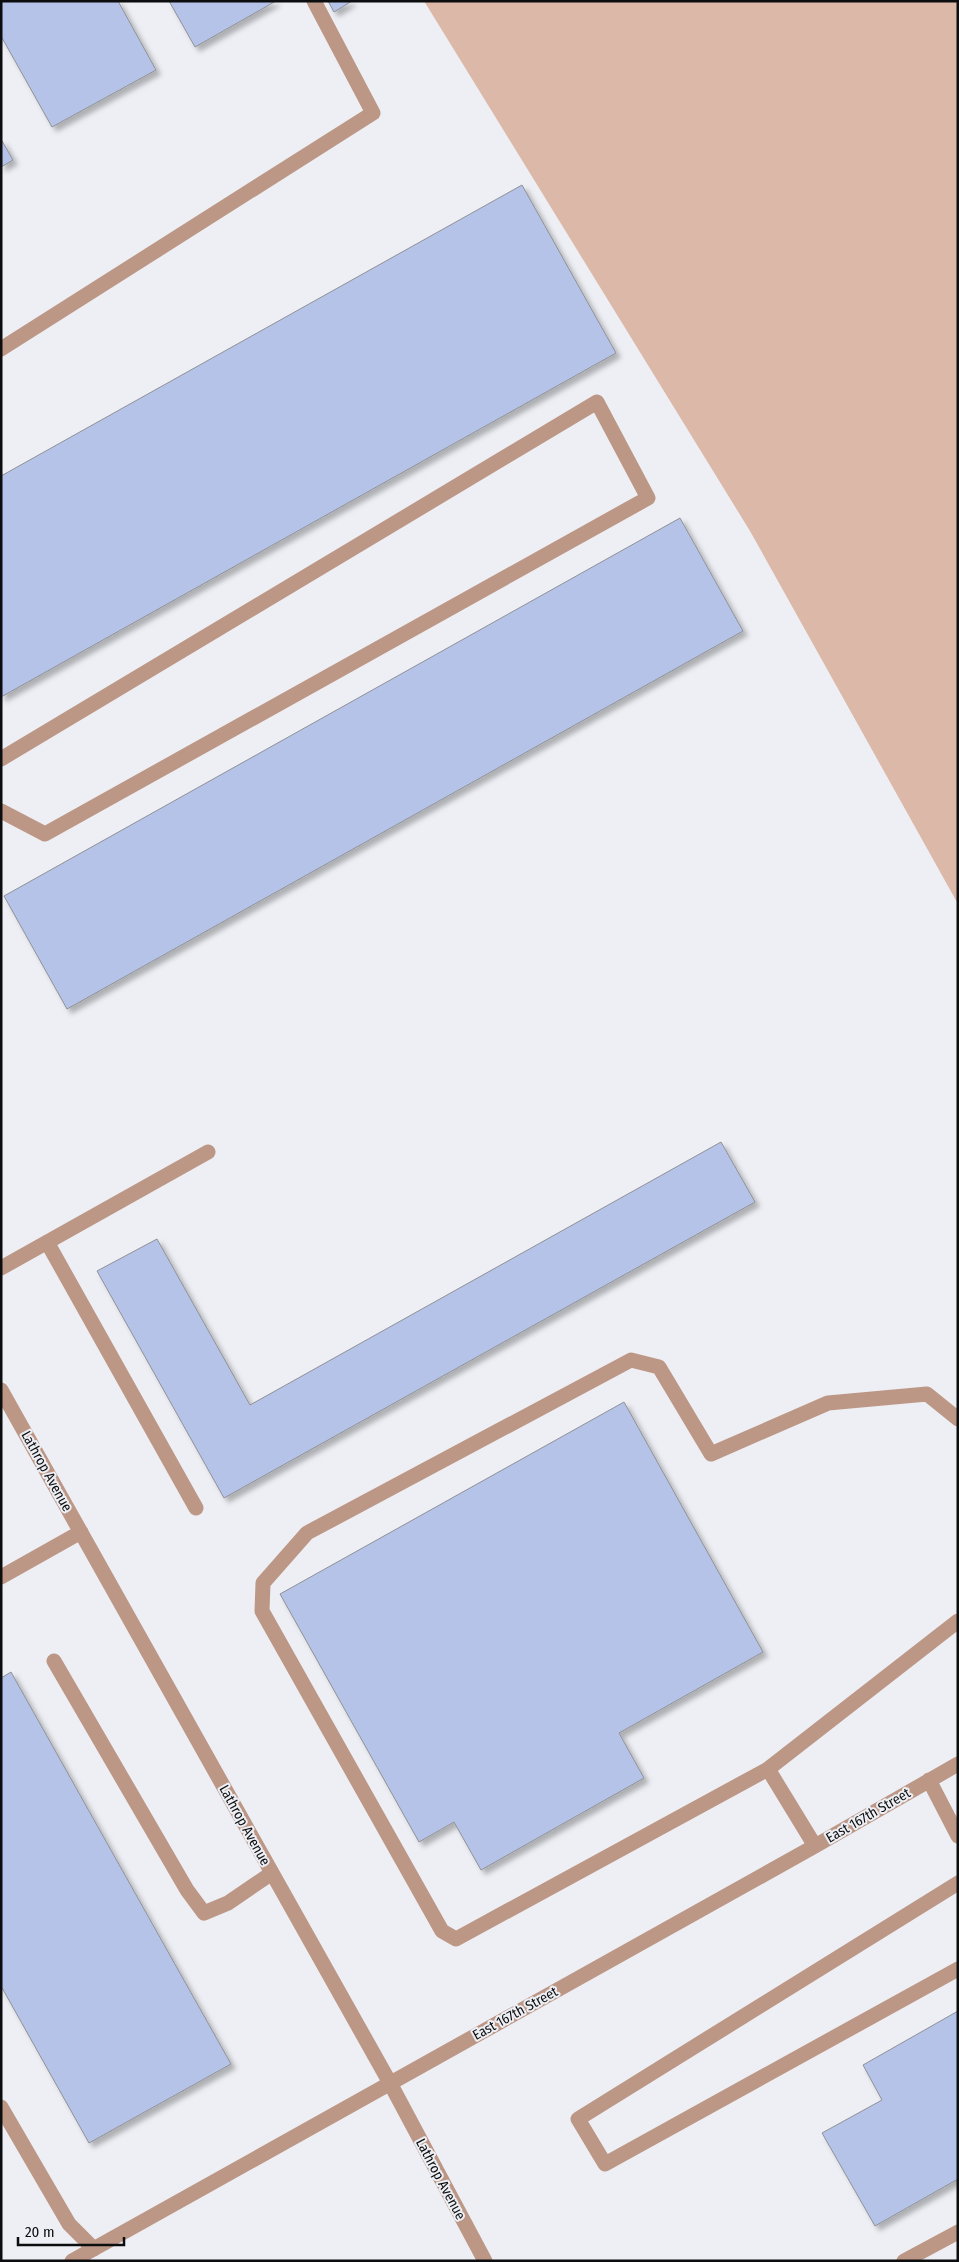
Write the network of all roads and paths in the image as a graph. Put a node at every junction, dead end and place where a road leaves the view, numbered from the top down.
1 (314, 1) edge
2 (1, 349) edge
3 (1, 759) edge
4 (1, 810) edge
5 (208, 1152) dead end
6 (47, 1242) junction
7 (1, 1268) edge
8 (1, 1390) edge
9 (958, 1419) edge
10 (196, 1508) dead end
11 (80, 1532) junction
12 (1, 1577) edge
13 (958, 1621) edge
14 (54, 1661) dead end
15 (958, 1764) edge
16 (768, 1769) junction
17 (929, 1780) junction
18 (958, 1836) edge
19 (815, 1846) junction
20 (272, 1873) junction
21 (958, 1883) edge
22 (958, 1969) edge
23 (390, 2083) junction
24 (1, 2107) edge
25 (958, 2232) edge
26 (94, 2248) junction
27 (72, 2261) edge
28 (485, 2261) edge
29 (904, 2261) edge

1 - 2 street
3 - 4 street
5 - 6 street
6 - 7 street
6 - 10 street
8 - 11 street, Lathrop Avenue
9 - 16 street
11 - 12 street
11 - 20 street, Lathrop Avenue
13 - 16 street
14 - 20 street
15 - 17 street, East 167th Street
16 - 19 street
17 - 18 street
17 - 19 street, East 167th Street
19 - 23 street, East 167th Street
20 - 23 street, Lathrop Avenue
21 - 22 street
23 - 26 street, East 167th Street
23 - 28 street, Lathrop Avenue
24 - 26 street
25 - 29 street
26 - 27 street, East 167th Street

